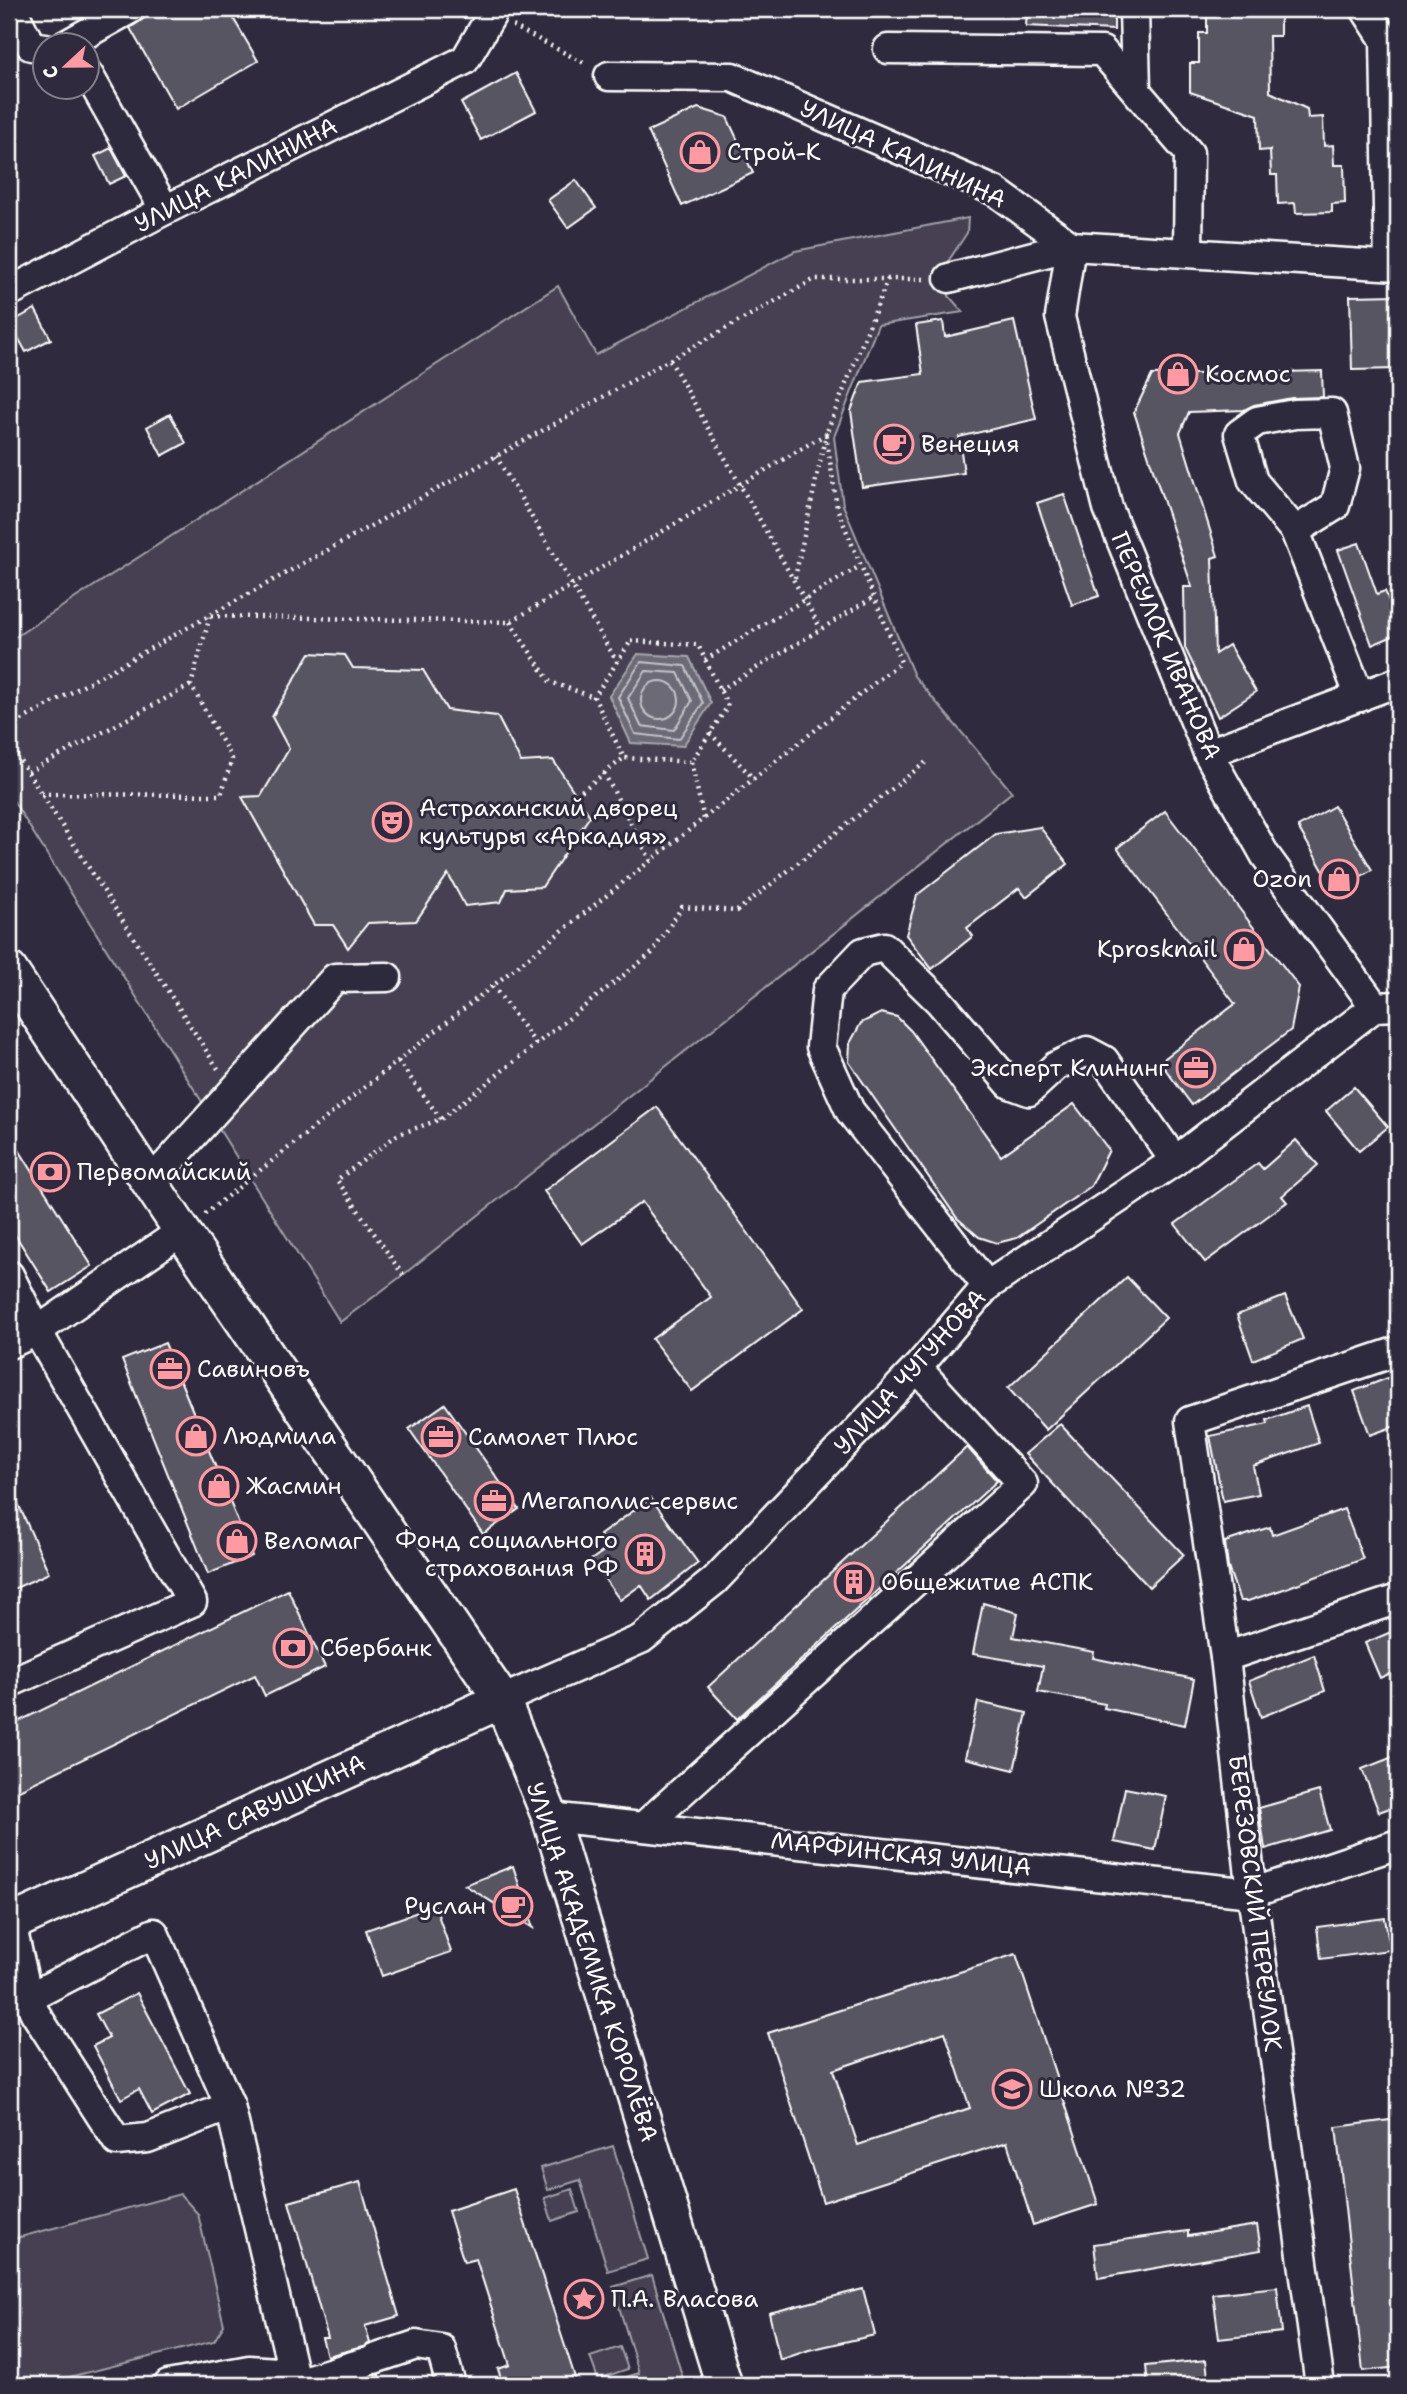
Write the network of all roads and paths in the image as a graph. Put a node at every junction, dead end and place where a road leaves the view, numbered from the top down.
1 (12, 9) edge
2 (130, 9) edge
3 (1134, 9) edge
4 (1365, 9) edge
5 (491, 11) edge
6 (89, 32) edge
7 (32, 46) edge
8 (888, 49) dead end
9 (609, 76) joint
10 (1136, 90) junction
11 (102, 99) edge
12 (165, 210) junction
13 (1071, 246) junction
14 (1188, 252) junction
15 (1394, 265) edge
16 (949, 278) joint
17 (888, 279) junction
18 (9, 292) edge
19 (670, 360) junction
20 (826, 434) junction
21 (496, 456) junction
22 (740, 485) junction
23 (1295, 531) junction
24 (860, 566) junction
25 (794, 582) junction
26 (573, 586) junction
27 (874, 597) junction
28 (804, 600) junction
29 (210, 615) junction
30 (510, 622) junction
31 (821, 629) junction
32 (705, 660) junction
33 (617, 662) junction
34 (1398, 682) edge
35 (191, 685) junction
36 (720, 690) junction
37 (593, 697) junction
38 (1360, 697) junction
39 (9, 727) edge
40 (710, 733) junction
41 (9, 743) edge
42 (1208, 753) junction
43 (624, 758) junction
44 (691, 762) junction
45 (926, 762) dead end
46 (28, 772) junction
47 (604, 773) junction
48 (754, 779) junction
49 (41, 794) junction
50 (576, 795) dead end
51 (704, 819) junction
52 (651, 861) junction
53 (9, 970) edge
54 (387, 977) dead end
55 (493, 986) junction
56 (1387, 1007) edge
57 (536, 1044) junction
58 (398, 1062) junction
59 (233, 1092) junction
60 (441, 1119) junction
61 (1175, 1161) junction
62 (150, 1183) junction
63 (182, 1231) junction
64 (9, 1275) edge
65 (403, 1275) dead end
66 (988, 1286) junction
67 (37, 1331) junction
68 (9, 1344) edge
69 (1398, 1351) edge
70 (917, 1368) junction
71 (1398, 1599) edge
72 (1225, 1657) junction
73 (9, 1683) edge
74 (502, 1700) junction
75 (550, 1817) junction
76 (644, 1826) junction
77 (1398, 1844) edge
78 (1252, 1893) junction
79 (10, 1924) edge
80 (28, 1998) junction
81 (230, 2106) junction
82 (296, 2384) edge
83 (168, 2385) edge
84 (451, 2385) edge
85 (724, 2385) edge
86 (1320, 2385) edge

1 - 7 street
2 - 6 street
3 - 10 street
4 - 15 street
5 - 9 path
5 - 12 street, УЛИЦА КАЛИНИНА
8 - 10 street
9 - 13 street, УЛИЦА КАЛИНИНА
10 - 14 street
11 - 12 street
12 - 18 street, УЛИЦА КАЛИНИНА
13 - 14 street
13 - 16 street
13 - 42 street, ПЕРЕУЛОК ИВАНОВА
14 - 15 street
16 - 17 path
17 - 19 path
17 - 20 path
19 - 21 path
19 - 22 path
20 - 22 path
20 - 24 path
20 - 25 path
21 - 26 path
21 - 29 path
22 - 25 path
22 - 26 path
23 - 23 street
23 - 38 street
24 - 27 path
24 - 28 path
25 - 28 path
26 - 30 path
26 - 33 path
27 - 31 path
27 - 48 path
28 - 31 path
28 - 32 path
29 - 30 path
29 - 35 path
29 - 39 path
30 - 37 path
31 - 36 path
32 - 33 path
32 - 36 path
33 - 37 path
34 - 38 street
35 - 46 path
35 - 49 path
36 - 40 path
37 - 43 path
38 - 42 street
40 - 44 path
40 - 48 path
41 - 46 path
42 - 56 street, ПЕРЕУЛОК ИВАНОВА
43 - 44 path
43 - 47 path
44 - 51 path
45 - 57 path
46 - 49 path
47 - 50 path
47 - 52 path
48 - 51 path
49 - 59 path
51 - 52 path
52 - 55 path
53 - 62 main road, УЛИЦА АКАДЕМИКА КОРОЛЁВА
54 - 59 street
55 - 57 path
55 - 58 path
56 - 61 street, УЛИЦА ЧУГУНОВА
57 - 60 path
58 - 60 path
58 - 63 path
59 - 62 street
60 - 65 path
61 - 66 street, УЛИЦА ЧУГУНОВА
61 - 66 street
62 - 63 main road, УЛИЦА АКАДЕМИКА КОРОЛЁВА
63 - 67 street
63 - 74 main road, УЛИЦА АКАДЕМИКА КОРОЛЁВА
64 - 67 street
66 - 70 street, УЛИЦА ЧУГУНОВА
67 - 68 street
67 - 73 street
69 - 72 street, БЕРЕЗОВСКИЙ ПЕРЕУЛОК
70 - 74 street, УЛИЦА ЧУГУНОВА
70 - 76 street
71 - 72 street
72 - 78 street, БЕРЕЗОВСКИЙ ПЕРЕУЛОК
74 - 75 main road, УЛИЦА АКАДЕМИКА КОРОЛЁВА
74 - 79 main road, УЛИЦА САВУШКИНА
75 - 76 street, МАРФИНСКАЯ УЛИЦА
75 - 85 main road, УЛИЦА АКАДЕМИКА КОРОЛЁВА
76 - 78 street, МАРФИНСКАЯ УЛИЦА
77 - 78 street
78 - 86 street, БЕРЕЗОВСКИЙ ПЕРЕУЛОК
79 - 80 street
80 - 81 street
80 - 81 street
81 - 82 street
82 - 83 street
82 - 84 street

